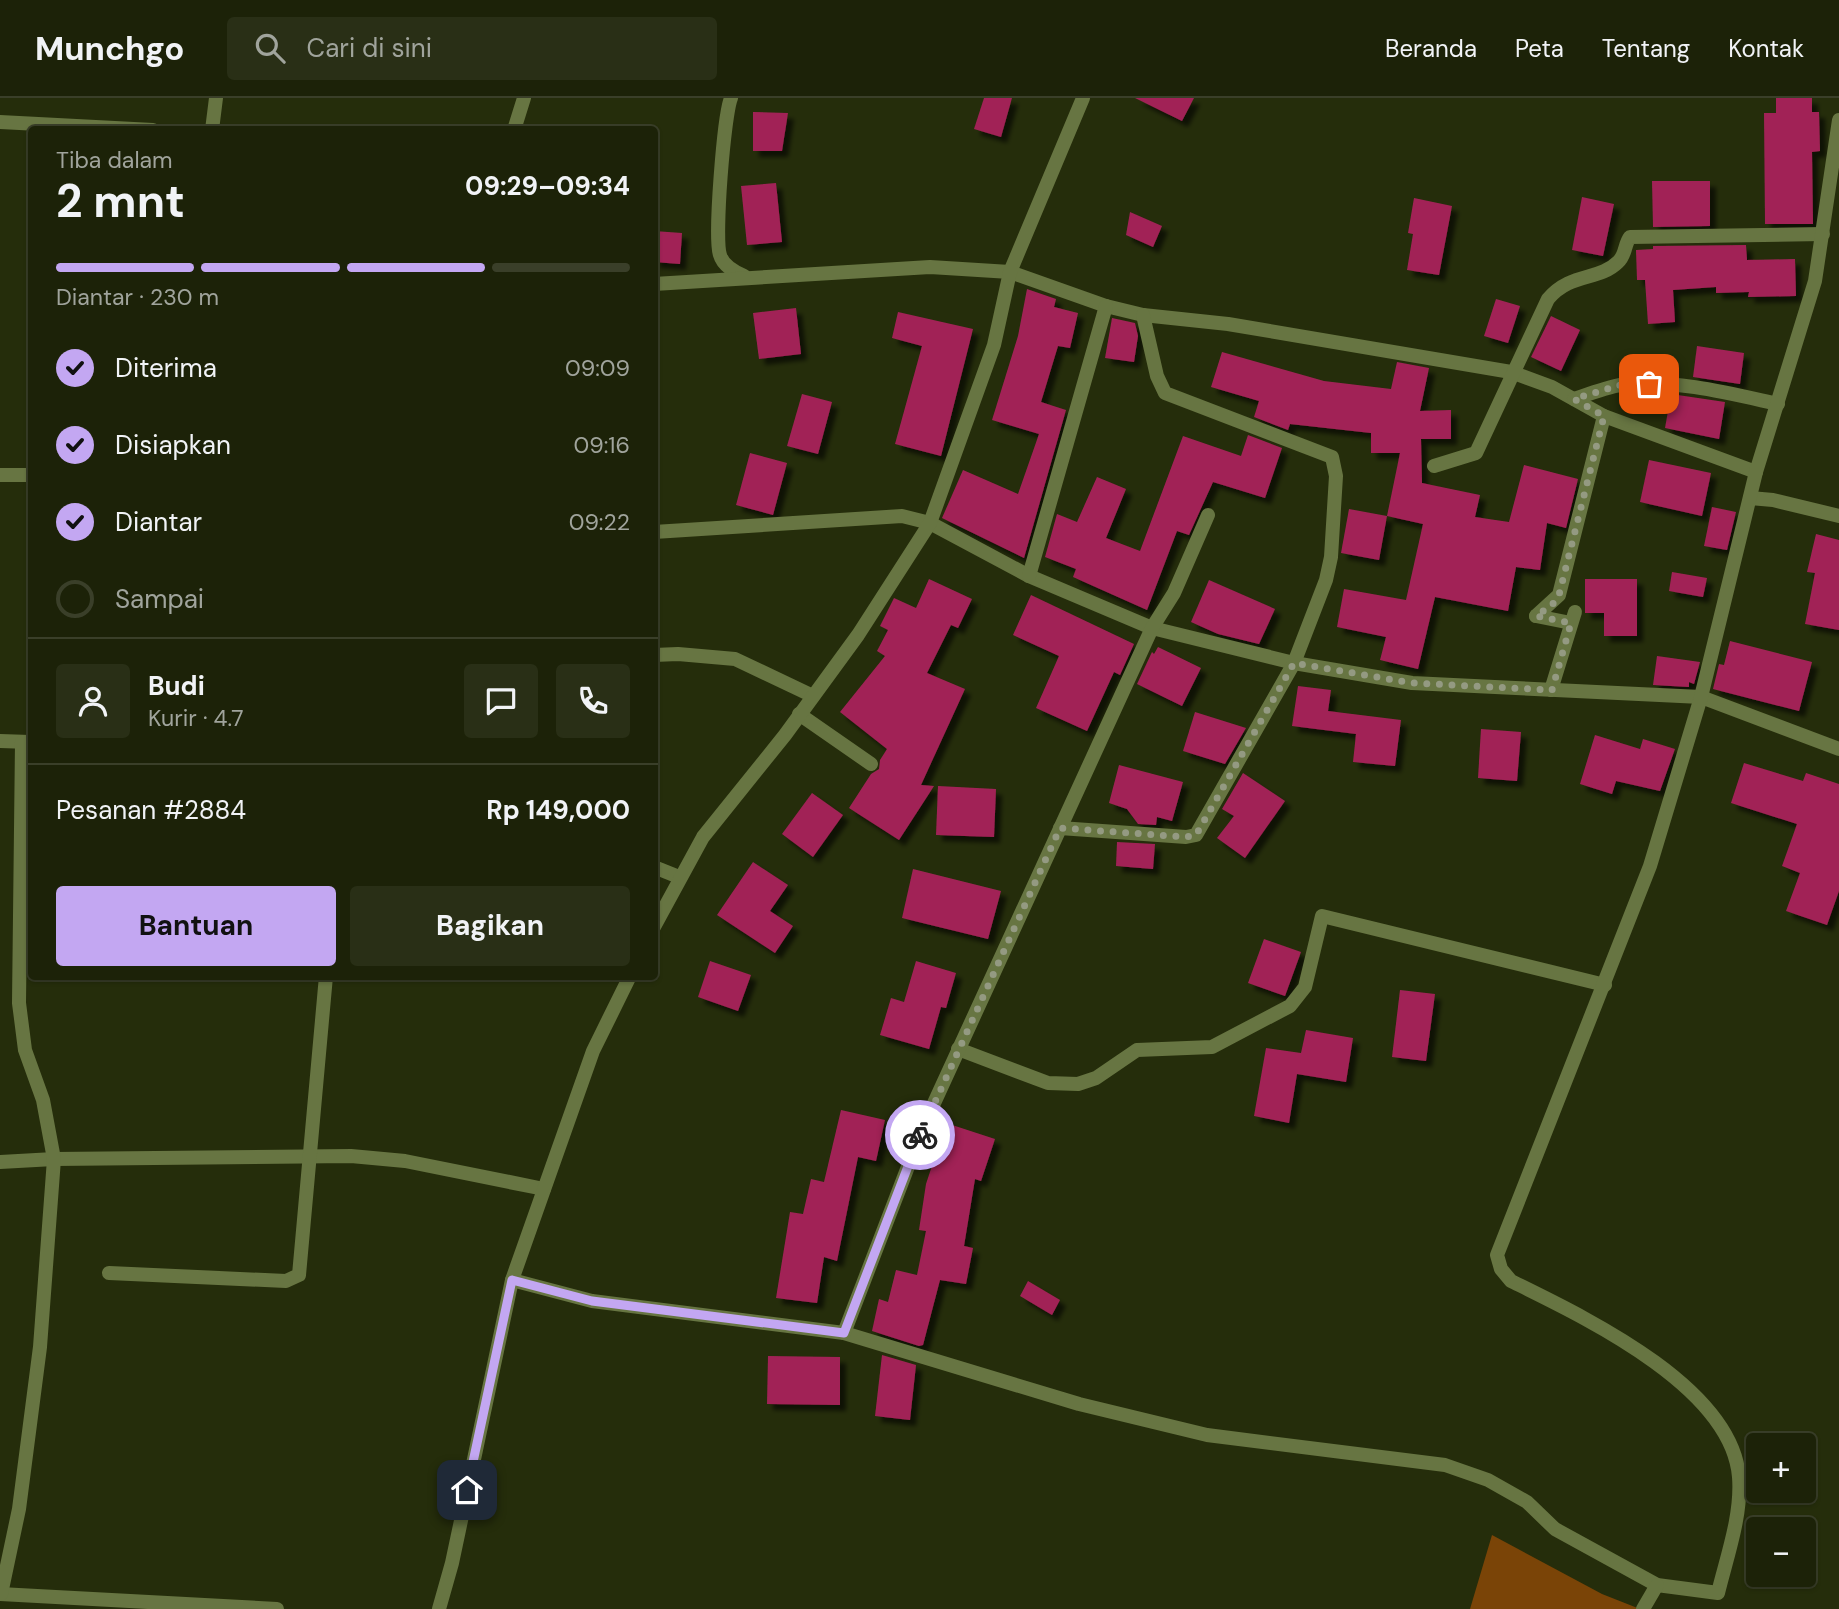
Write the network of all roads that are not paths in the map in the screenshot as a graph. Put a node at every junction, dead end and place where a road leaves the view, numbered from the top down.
1 (216, 98) edge
2 (524, 98) edge
3 (731, 98) edge
4 (1083, 98) edge
5 (1839, 120) edge
6 (0, 122) edge
7 (76, 126) edge
8 (212, 126) edge
9 (515, 126) edge
10 (1822, 234) junction
11 (1010, 272) junction
12 (746, 277) junction
13 (658, 284) edge
14 (1106, 306) junction
15 (1143, 315) junction
16 (1511, 372) junction
17 (1574, 399) junction
18 (1778, 404) junction
19 (1604, 416) junction
20 (1434, 466) dead end
21 (1756, 472) junction
22 (0, 475) edge
23 (28, 475) edge
24 (1750, 498) junction
25 (1208, 515) dead end
26 (1839, 516) edge
27 (930, 523) junction
28 (658, 532) edge
29 (1029, 576) junction
30 (1159, 629) junction
31 (658, 655) edge
32 (1294, 663) junction
33 (1552, 690) junction
34 (813, 696) junction
35 (1701, 697) junction
36 (799, 714) junction
37 (0, 741) edge
38 (27, 742) edge
39 (1839, 749) edge
40 (871, 764) dead end
41 (1060, 828) junction
42 (658, 869) edge
43 (679, 877) junction
44 (658, 919) edge
45 (327, 980) edge
46 (628, 980) edge
47 (1605, 985) junction
48 (958, 1049) junction
49 (311, 1156) junction
50 (54, 1159) junction
51 (0, 1162) edge
52 (544, 1189) junction
53 (109, 1273) dead end
54 (512, 1280) junction
55 (844, 1333) junction
56 (1657, 1585) junction
57 (0, 1594) edge
58 (277, 1609) edge
59 (439, 1609) edge
60 (1643, 1609) edge

1 - 8 street
2 - 9 street
3 - 12 street
4 - 11 street
5 - 10 street
6 - 7 street
10 - 16 street
10 - 18 street
11 - 12 street
11 - 14 street
11 - 27 street
12 - 13 street
14 - 15 street
14 - 29 street
15 - 16 street
15 - 32 street
16 - 17 street
16 - 20 street
17 - 18 street
17 - 19 street
18 - 21 street
19 - 21 street
19 - 33 street
21 - 24 street
22 - 23 street
24 - 26 street
24 - 35 street
25 - 30 street
27 - 28 street
27 - 29 street
27 - 34 street
29 - 30 street
30 - 32 street
30 - 41 street
31 - 34 street
32 - 33 street
32 - 41 street
33 - 35 street
34 - 36 street
35 - 39 street
35 - 47 street
36 - 40 street
36 - 43 street
37 - 38 street
38 - 50 street
41 - 48 street
42 - 43 street
43 - 44 street
45 - 49 street
46 - 52 street
47 - 48 street
47 - 56 street
48 - 55 street
49 - 50 street
49 - 52 street
49 - 53 street
50 - 51 street
50 - 57 street
52 - 54 street
54 - 55 street
54 - 59 street
55 - 56 street
56 - 60 street
57 - 58 street

